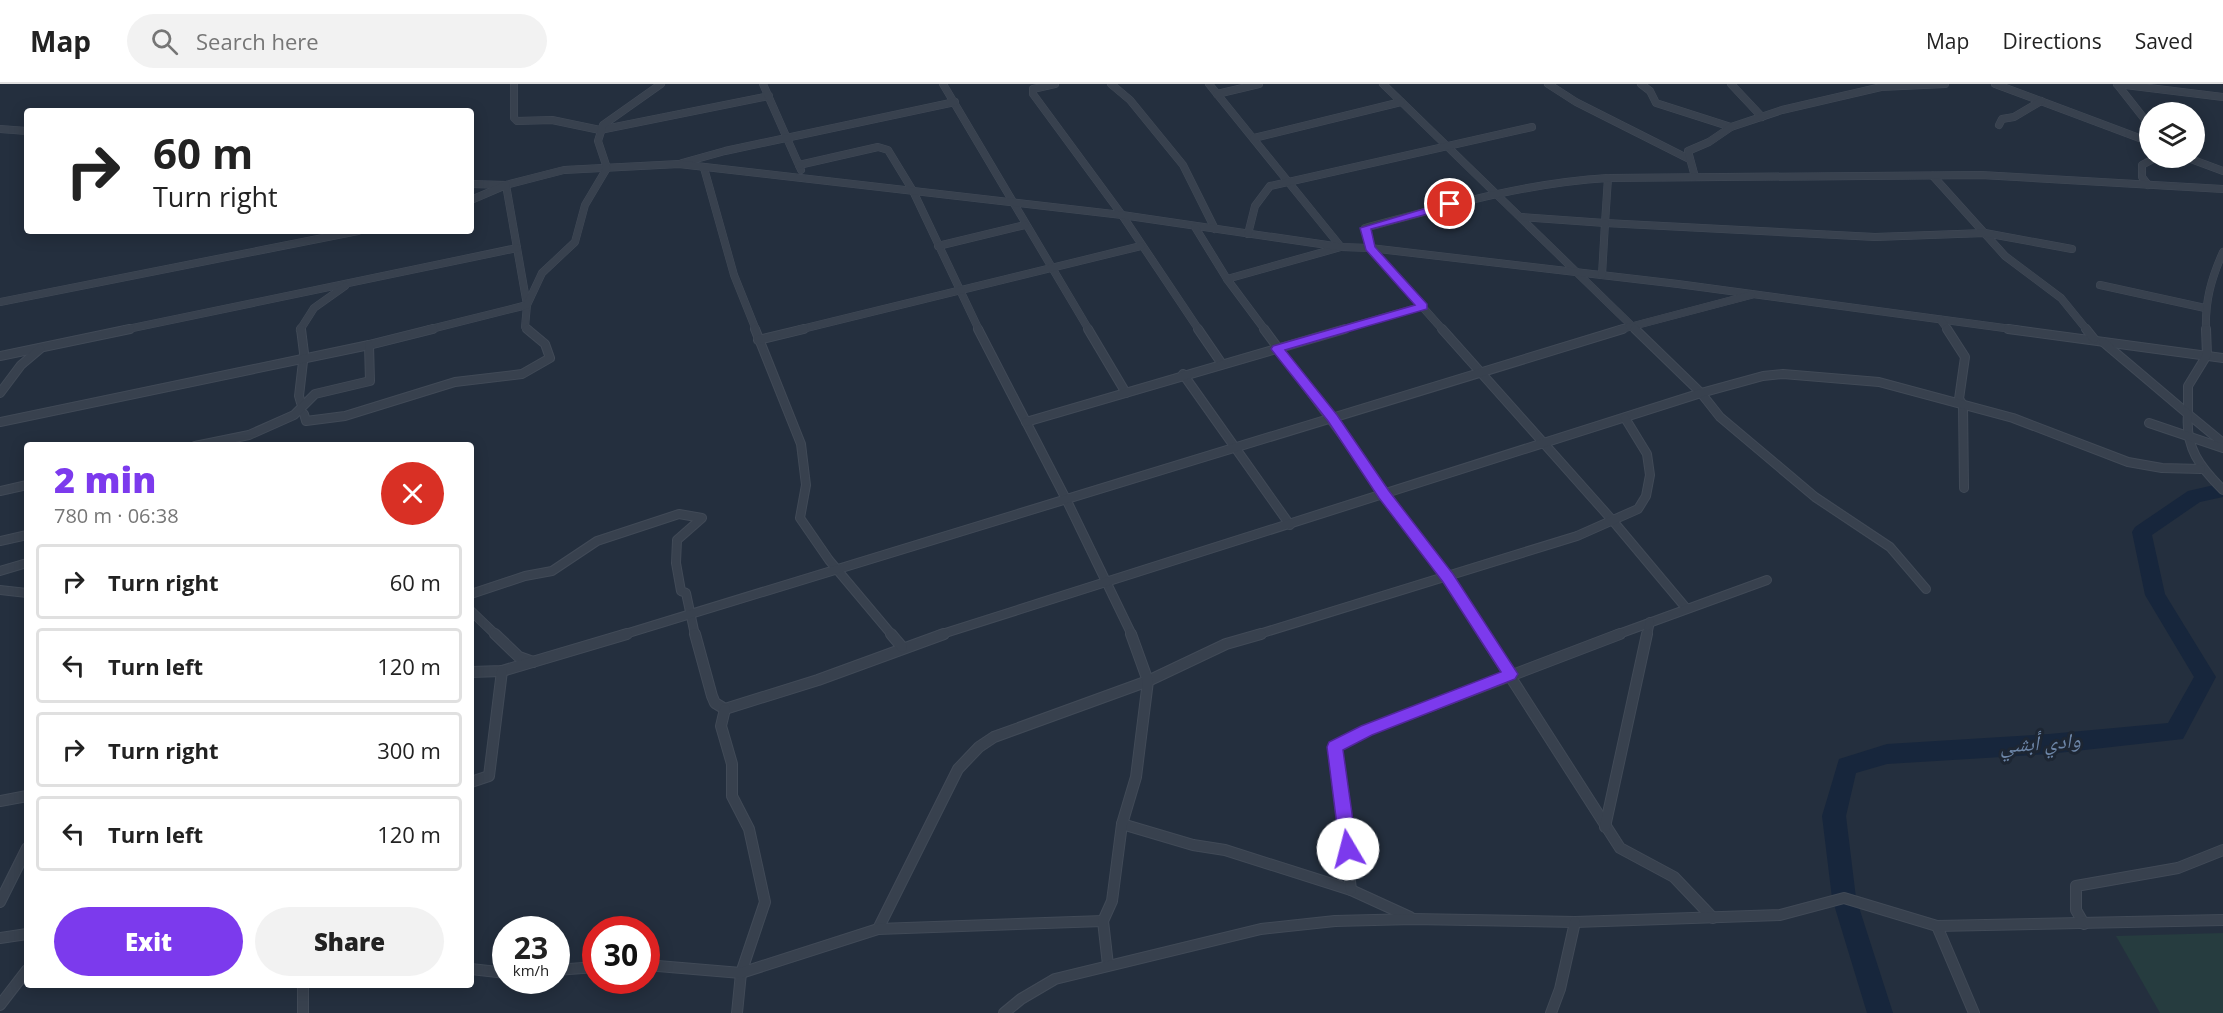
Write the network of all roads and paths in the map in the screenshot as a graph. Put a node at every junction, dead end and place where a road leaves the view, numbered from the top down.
1 (514, 84) edge
2 (661, 84) edge
3 (763, 84) edge
4 (943, 84) edge
5 (1055, 84) edge
6 (1111, 84) edge
7 (1209, 84) edge
8 (1259, 84) edge
9 (1383, 84) edge
10 (1548, 84) edge
11 (1641, 84) edge
12 (1649, 84) edge
13 (1731, 84) edge
14 (1945, 84) edge
15 (1995, 84) edge
16 (2117, 84) edge
17 (1217, 94) junction
18 (769, 96) junction
19 (2223, 97) edge
20 (2041, 101) junction
21 (955, 102) junction
22 (1401, 102) junction
23 (2139, 112) edge
24 (1762, 117) junction
25 (1999, 125) dead end
26 (1532, 127) dead end
27 (1731, 127) junction
28 (0, 129) edge
29 (600, 130) junction
30 (24, 131) edge
31 (787, 138) junction
32 (1254, 138) junction
33 (2139, 138) edge
34 (1444, 146) junction
35 (1689, 159) junction
36 (679, 164) junction
37 (2205, 164) edge
38 (799, 165) junction
39 (608, 168) junction
40 (704, 168) junction
41 (2142, 168) edge
42 (2223, 171) edge
43 (1933, 176) junction
44 (805, 177) junction
45 (1695, 177) junction
46 (1608, 178) junction
47 (1288, 183) junction
48 (474, 184) edge
49 (506, 185) junction
50 (2148, 185) junction
51 (2223, 189) edge
52 (913, 191) junction
53 (1494, 193) junction
54 (474, 199) edge
55 (1014, 204) junction
56 (1122, 215) junction
57 (1521, 217) junction
58 (1605, 223) junction
59 (1025, 225) junction
60 (1196, 227) junction
61 (1215, 229) junction
62 (1985, 233) junction
63 (343, 234) edge
64 (1248, 234) junction
65 (938, 246) junction
66 (1141, 246) junction
67 (1341, 247) junction
68 (517, 248) junction
69 (1370, 248) junction
70 (2072, 249) dead end
71 (2223, 252) edge
72 (1049, 267) junction
73 (1578, 272) junction
74 (1602, 275) junction
75 (1227, 279) junction
76 (350, 283) junction
77 (2100, 285) dead end
78 (958, 290) junction
79 (1753, 294) junction
80 (0, 302) edge
81 (527, 305) junction
82 (1423, 306) junction
83 (2205, 308) junction
84 (1941, 320) junction
85 (1632, 326) junction
86 (758, 340) junction
87 (2098, 340) junction
88 (369, 345) junction
89 (42, 348) junction
90 (1277, 349) junction
91 (2207, 355) junction
92 (0, 356) edge
93 (2223, 358) edge
94 (303, 359) junction
95 (1222, 364) junction
96 (1480, 372) junction
97 (1183, 374) junction
98 (0, 393) edge
99 (1126, 393) junction
100 (1701, 393) junction
101 (301, 403) dead end
102 (1963, 405) junction
103 (304, 414) dead end
104 (2188, 414) junction
105 (1332, 418) junction
106 (1624, 418) junction
107 (0, 422) edge
108 (1026, 422) junction
109 (2149, 423) dead end
110 (249, 435) junction
111 (2185, 436) junction
112 (215, 442) edge
113 (238, 442) edge
114 (1543, 443) junction
115 (2223, 446) edge
116 (1235, 448) junction
117 (2201, 469) junction
118 (24, 486) edge
119 (1964, 488) dead end
120 (2223, 490) edge
121 (0, 491) edge
122 (1384, 494) junction
123 (1066, 498) junction
124 (1613, 521) junction
125 (1290, 525) junction
126 (24, 536) edge
127 (0, 540) edge
128 (24, 564) edge
129 (839, 570) junction
130 (0, 571) edge
131 (1448, 578) junction
132 (1767, 580) dead end
133 (1104, 582) junction
134 (1926, 589) dead end
135 (0, 590) edge
136 (24, 592) edge
137 (474, 593) edge
138 (1686, 608) junction
139 (474, 613) edge
140 (688, 613) junction
141 (1650, 622) junction
142 (902, 647) junction
143 (533, 663) junction
144 (502, 671) junction
145 (474, 672) edge
146 (1510, 674) junction
147 (1148, 681) junction
148 (725, 709) junction
149 (474, 781) edge
150 (24, 797) edge
151 (0, 801) edge
152 (1122, 824) junction
153 (1605, 827) junction
154 (2223, 850) edge
155 (24, 854) edge
156 (1351, 890) junction
157 (0, 902) edge
158 (1713, 918) junction
159 (1413, 919) junction
160 (2223, 920) edge
161 (1103, 921) junction
162 (1575, 922) junction
163 (2084, 924) junction
164 (1937, 926) junction
165 (878, 929) junction
166 (24, 934) edge
167 (0, 938) edge
168 (1108, 965) junction
169 (660, 966) edge
170 (474, 969) edge
171 (492, 971) edge
172 (741, 973) junction
173 (24, 974) edge
174 (303, 988) edge
175 (0, 1005) edge
176 (303, 1013) edge
177 (737, 1013) edge
178 (1004, 1013) edge
179 (1551, 1013) edge
180 (1974, 1013) edge

1 - 29 street
2 - 29 street
3 - 18 street
4 - 21 street
5 - 56 street
6 - 61 street
7 - 17 street
8 - 17 street
9 - 22 street
10 - 35 street
11 - 12 street
11 - 27 street
13 - 24 street
14 - 24 street
15 - 20 street
16 - 19 street
16 - 23 street
17 - 32 street
18 - 29 street
18 - 31 street
20 - 25 street
20 - 33 street
21 - 31 street
21 - 55 street
22 - 32 street
22 - 34 street
24 - 27 street
26 - 34 street
27 - 35 street
28 - 30 street
29 - 39 street
31 - 36 street
31 - 38 street
32 - 47 street
34 - 47 street
34 - 53 street
35 - 45 street
36 - 39 street
36 - 40 street
37 - 42 street
38 - 44 street
38 - 52 street
39 - 49 street
39 - 81 street
40 - 44 street
40 - 86 street
41 - 50 street
43 - 45 street
43 - 50 street
43 - 62 street
44 - 52 street
45 - 46 street
46 - 53 street
46 - 58 street
47 - 64 street
47 - 67 street
48 - 49 street
49 - 54 street
49 - 68 street
50 - 51 street
52 - 55 street
52 - 65 street
53 - 57 street
53 - 69 street
55 - 56 street
55 - 59 street
56 - 60 street
56 - 66 street
57 - 58 street
57 - 73 street
58 - 62 street
58 - 74 street
59 - 65 street
59 - 72 street
60 - 61 street
60 - 75 street
61 - 64 street
62 - 70 street
62 - 87 street
63 - 80 street
64 - 67 street
65 - 78 street
66 - 72 street
66 - 95 street
67 - 69 street
67 - 75 street
68 - 76 street
68 - 81 street
69 - 73 street
69 - 82 street
71 - 83 street
72 - 78 street
72 - 99 street
73 - 74 street
73 - 85 street
74 - 79 street
75 - 90 street
76 - 89 street
76 - 94 street
77 - 83 street
78 - 86 street
78 - 108 street
79 - 84 street
79 - 85 street
81 - 88 street
81 - 103 street
82 - 90 street
82 - 96 street
83 - 91 street
84 - 87 street
84 - 102 street
85 - 96 street
85 - 100 street
86 - 129 street
87 - 91 street
87 - 104 street
88 - 94 street
88 - 110 street
89 - 92 street
89 - 98 street
90 - 95 street
90 - 105 street
91 - 93 street
91 - 104 street
94 - 101 street
94 - 107 street
95 - 97 street
96 - 105 street
96 - 114 street
97 - 99 street
97 - 116 street
99 - 108 street
100 - 102 street
100 - 106 street
100 - 134 street
102 - 117 street
102 - 119 street
104 - 111 street
104 - 115 street
105 - 116 street
105 - 122 street
106 - 114 street
106 - 124 street
108 - 123 street
109 - 111 street
110 - 112 street
110 - 113 street
111 - 115 street
111 - 117 street
114 - 122 street
114 - 124 street
116 - 123 street
116 - 125 street
117 - 120 street
118 - 121 street
122 - 125 street
122 - 131 street
123 - 129 street
123 - 133 street
124 - 131 street
124 - 138 street
125 - 133 street
126 - 127 street
128 - 130 street
129 - 140 street
129 - 142 street
131 - 146 street
131 - 147 street
132 - 138 street
133 - 142 street
133 - 147 street
135 - 136 street
137 - 140 street
138 - 141 street
139 - 143 street
140 - 143 street
140 - 148 street
141 - 146 street
141 - 153 street
142 - 148 street
143 - 144 street
144 - 145 street
144 - 149 street
146 - 153 street
146 - 156 street
147 - 152 street
147 - 165 street
148 - 172 street
150 - 151 street
152 - 156 street
152 - 161 street
153 - 158 street
154 - 163 street
155 - 157 street
156 - 159 street
158 - 162 street
158 - 164 street
159 - 162 street
159 - 168 street
160 - 163 street
161 - 165 street
161 - 168 street
162 - 179 street
163 - 164 street
164 - 180 street
165 - 172 street
166 - 167 street
168 - 178 street
169 - 172 street
170 - 171 street
172 - 177 street
173 - 175 street
174 - 176 street

